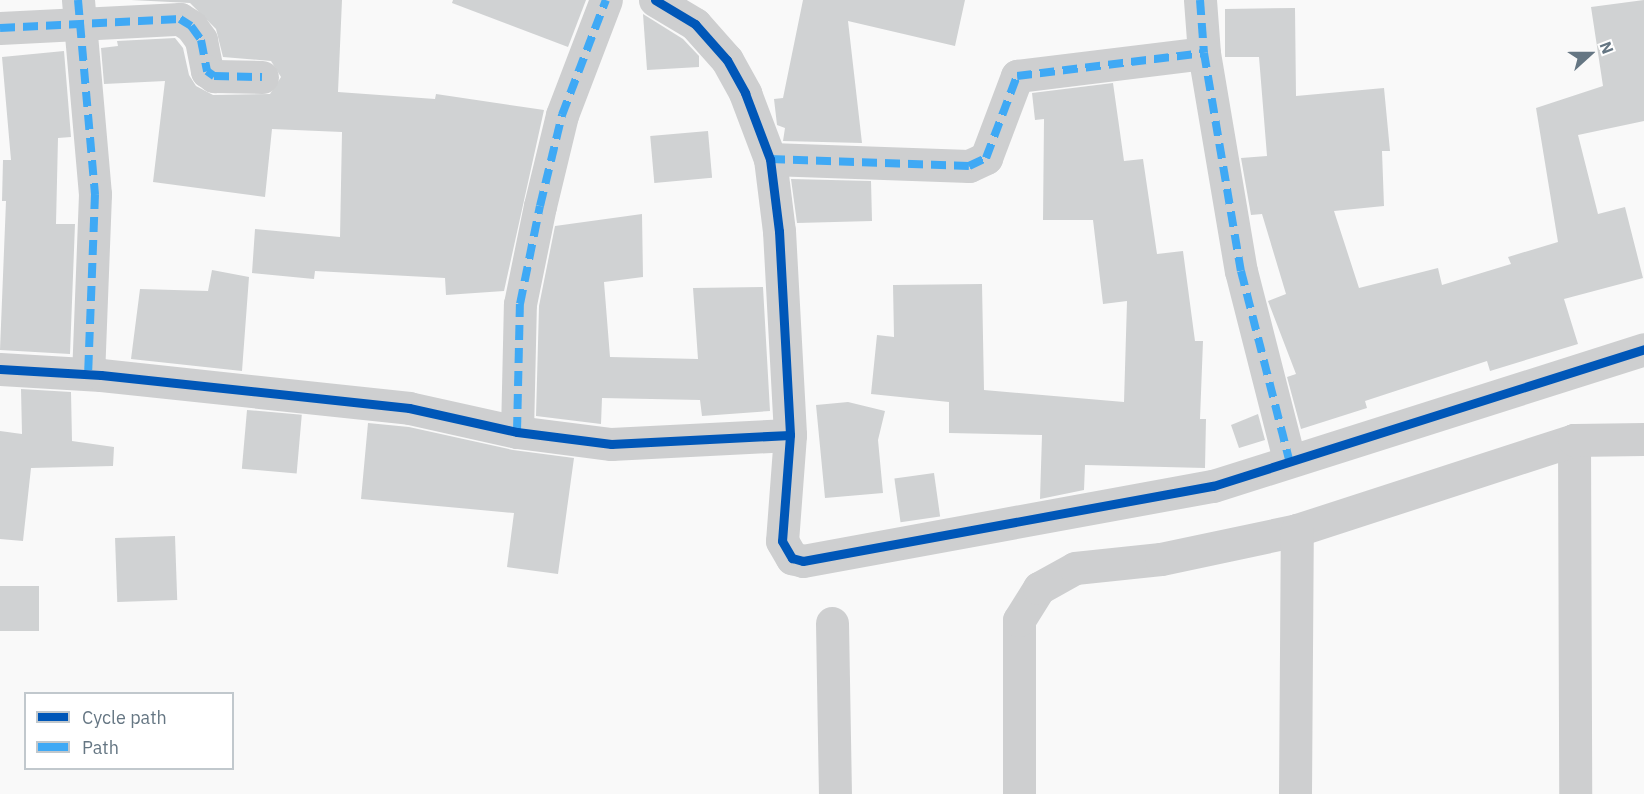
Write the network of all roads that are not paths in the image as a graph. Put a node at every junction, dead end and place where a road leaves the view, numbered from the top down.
1 (606, 0) edge
2 (655, 0) edge
3 (1200, 0) edge
4 (78, 11) edge
5 (0, 28) edge
6 (1204, 52) junction
7 (262, 77) dead end
8 (770, 159) junction
9 (1644, 349) edge
10 (0, 369) edge
11 (88, 374) junction
12 (517, 432) junction
13 (790, 435) junction
14 (1644, 439) edge
15 (1574, 440) junction
16 (1289, 459) junction
17 (1297, 530) junction
18 (832, 623) dead end
19 (835, 794) edge
20 (1018, 794) edge
21 (1295, 794) edge
22 (1575, 794) edge

1 - 12 street
2 - 8 street
3 - 6 street
4 - 5 street
4 - 7 street
4 - 11 street
6 - 8 street
6 - 16 street
8 - 13 street
9 - 16 street
10 - 11 street
11 - 12 street
12 - 13 street
13 - 16 street
14 - 15 street
15 - 17 street
15 - 22 street
17 - 20 street
17 - 21 street
18 - 19 street

